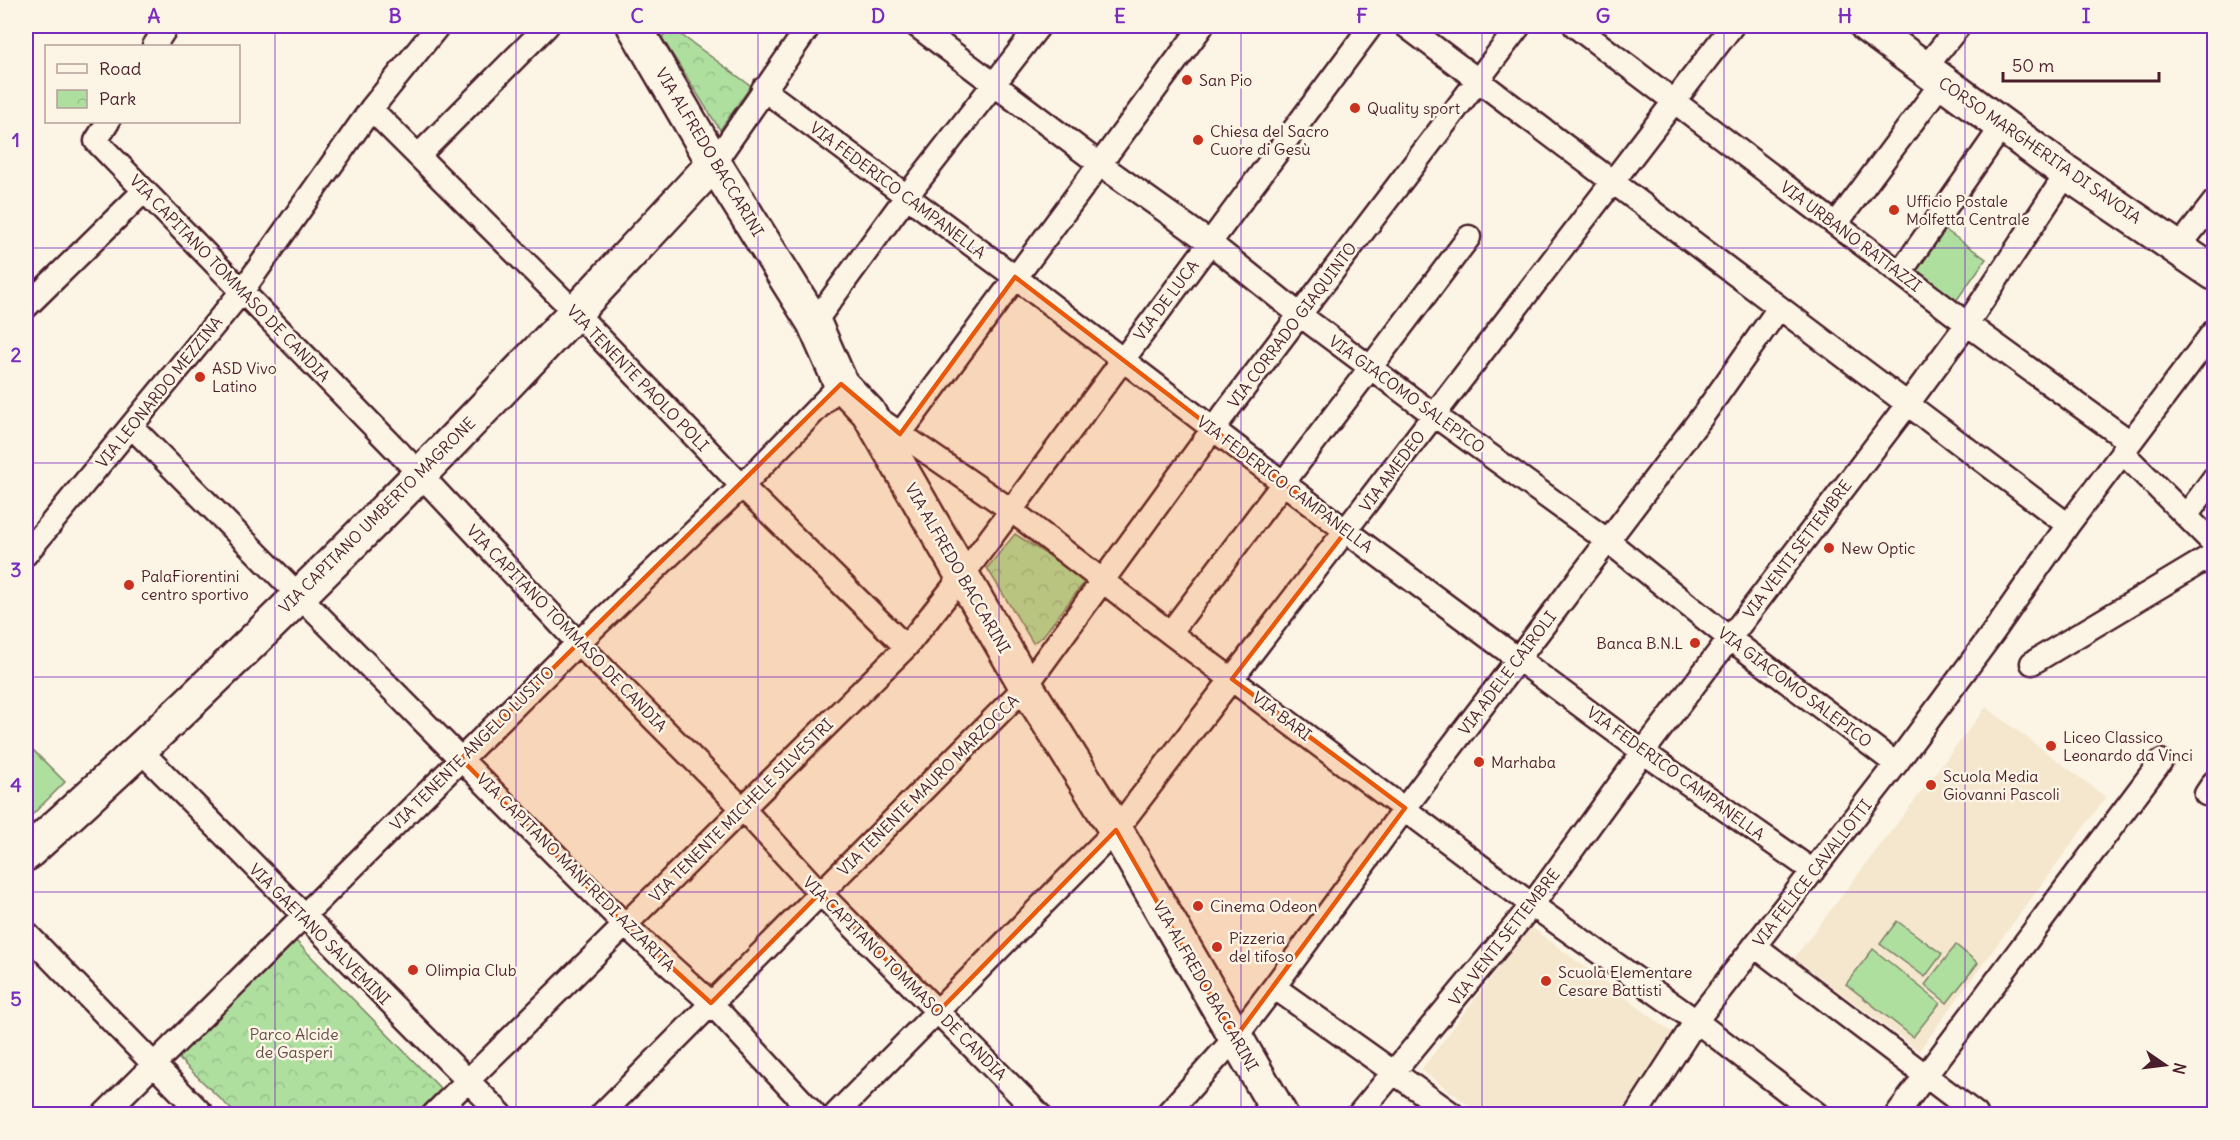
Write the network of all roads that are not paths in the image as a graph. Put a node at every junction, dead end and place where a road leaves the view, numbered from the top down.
1 (166, 26) edge
2 (438, 26) edge
3 (547, 26) edge
4 (634, 26) edge
5 (809, 26) edge
6 (917, 26) edge
7 (1039, 26) edge
8 (1202, 26) edge
9 (1371, 26) edge
10 (1406, 26) edge
11 (1519, 26) edge
12 (1575, 26) edge
13 (1732, 26) edge
14 (1867, 26) edge
15 (1959, 26) edge
16 (155, 45) edge
17 (1934, 75) junction
18 (1477, 81) junction
19 (993, 83) junction
20 (763, 89) junction
21 (1673, 103) junction
22 (371, 109) junction
23 (107, 123) edge
24 (2003, 125) junction
25 (418, 155) junction
26 (714, 163) junction
27 (1101, 165) junction
28 (2067, 173) junction
29 (1612, 182) junction
30 (144, 191) junction
31 (906, 197) junction
32 (2214, 202) edge
33 (1836, 224) junction
34 (1468, 237) dead end
35 (1209, 242) junction
36 (2179, 247) junction
37 (1900, 273) junction
38 (2214, 273) edge
39 (1015, 277) junction
40 (243, 290) junction
41 (26, 307) edge
42 (1779, 308) junction
43 (576, 313) junction
44 (1300, 315) junction
45 (814, 323) junction
46 (1967, 324) junction
47 (2214, 331) edge
48 (1121, 359) junction
49 (1371, 368) junction
50 (841, 384) junction
51 (1908, 405) junction
52 (868, 412) junction
53 (1434, 415) junction
54 (132, 427) junction
55 (1213, 429) junction
56 (900, 434) junction
57 (2126, 447) junction
58 (419, 473) junction
59 (2214, 478) edge
60 (1284, 483) junction
61 (742, 486) junction
62 (1011, 510) junction
63 (2186, 516) junction
64 (2068, 525) junction
65 (1346, 531) junction
66 (1608, 541) junction
67 (2214, 544) edge
68 (26, 554) edge
69 (2214, 554) edge
70 (963, 575) junction
71 (1104, 580) junction
72 (298, 595) junction
73 (1170, 633) junction
74 (1729, 638) junction
75 (578, 643) junction
76 (906, 647) junction
77 (1519, 658) junction
78 (2032, 663) dead end
79 (1232, 679) junction
80 (1026, 686) junction
81 (141, 751) junction
82 (1643, 752) junction
83 (461, 759) junction
84 (2161, 761) dead end
85 (1896, 764) junction
86 (1405, 808) junction
87 (742, 809) junction
88 (1116, 830) junction
89 (26, 854) edge
90 (1813, 872) junction
91 (820, 893) junction
92 (1532, 905) junction
93 (302, 916) junction
94 (625, 925) junction
95 (26, 933) edge
96 (1755, 946) junction
97 (1274, 987) junction
98 (711, 1003) junction
99 (938, 1012) junction
100 (1696, 1021) junction
101 (1235, 1038) junction
102 (154, 1065) junction
103 (1396, 1073) junction
104 (1928, 1077) junction
105 (466, 1082) junction
106 (104, 1114) edge
107 (202, 1114) edge
108 (434, 1114) edge
109 (501, 1114) edge
110 (602, 1114) edge
111 (814, 1114) edge
112 (836, 1114) edge
113 (1039, 1114) edge
114 (1167, 1114) edge
115 (1280, 1114) edge
116 (1359, 1114) edge
117 (1452, 1114) edge
118 (1636, 1114) edge
119 (1817, 1114) edge
120 (1898, 1114) edge
121 (1976, 1114) edge

1 - 16 street
2 - 22 street, VIA LEONARDO MEZZINA
3 - 25 street
4 - 26 street, VIA ALFREDO BACCARINI
5 - 20 street
6 - 19 street, VIA GIACOMO SALEPICO
7 - 19 street
8 - 27 street
9 - 35 street, VIA DE LUCA
10 - 18 street
11 - 18 street, VIA CORRADO GIAQUINTO
12 - 21 street, VIA URBANO RATTAZZI
13 - 21 street, VIA AMEDEO
14 - 17 street, CORSO MARGHERITA DI SAVOIA
15 - 17 street
17 - 24 street, CORSO MARGHERITA DI SAVOIA
17 - 33 street
18 - 29 street
18 - 44 street, VIA CORRADO GIAQUINTO
19 - 27 street, VIA GIACOMO SALEPICO
19 - 31 street
20 - 26 street
20 - 31 street, VIA FEDERICO CAMPANELLA
21 - 29 street, VIA AMEDEO
21 - 33 street, VIA URBANO RATTAZZI
22 - 25 street, VIA TENENTE PAOLO POLI
22 - 40 street, VIA LEONARDO MEZZINA
23 - 30 street, VIA CAPITANO TOMMASO DE CANDIA
24 - 28 street, CORSO MARGHERITA DI SAVOIA
24 - 37 street
25 - 43 street, VIA TENENTE PAOLO POLI
26 - 43 street, VIA CAPITANO UMBERTO MAGRONE
26 - 45 street, VIA ALFREDO BACCARINI
27 - 35 street, VIA GIACOMO SALEPICO
27 - 39 street
28 - 36 street, CORSO MARGHERITA DI SAVOIA
28 - 46 street, VIA VENTI SETTEMBRE
29 - 42 street
29 - 53 street, VIA AMEDEO
30 - 40 street, VIA CAPITANO TOMMASO DE CANDIA
30 - 41 street
31 - 39 street, VIA FEDERICO CAMPANELLA
31 - 45 street
32 - 36 street
33 - 37 street, VIA URBANO RATTAZZI
34 - 49 street
35 - 44 street, VIA GIACOMO SALEPICO
35 - 48 street, VIA DE LUCA
36 - 38 street, CORSO MARGHERITA DI SAVOIA
37 - 46 street, VIA URBANO RATTAZZI
39 - 48 street, VIA FEDERICO CAMPANELLA
39 - 56 street
40 - 54 street, VIA LEONARDO MEZZINA
40 - 58 street, VIA CAPITANO TOMMASO DE CANDIA
42 - 51 street
42 - 66 street, VIA ADELE CAIROLI
43 - 58 street, VIA CAPITANO UMBERTO MAGRONE
43 - 61 street, VIA TENENTE PAOLO POLI
44 - 49 street, VIA GIACOMO SALEPICO
44 - 55 street, VIA CORRADO GIAQUINTO
45 - 50 street, VIA ALFREDO BACCARINI
46 - 51 street, VIA VENTI SETTEMBRE
46 - 57 street, VIA URBANO RATTAZZI
47 - 57 street, VIA FELICE CAVALLOTTI
48 - 55 street, VIA FEDERICO CAMPANELLA
48 - 62 street, VIA DE LUCA
49 - 53 street, VIA GIACOMO SALEPICO
49 - 60 street
50 - 52 street, VIA ALFREDO BACCARINI
50 - 61 street, VIA TENENTE ANGELO LUSITO
51 - 64 street
51 - 74 street, VIA VENTI SETTEMBRE
52 - 56 street, VIA BARI
52 - 70 street, VIA ALFREDO BACCARINI
53 - 65 street, VIA AMEDEO
53 - 66 street, VIA GIACOMO SALEPICO
54 - 68 street, VIA LEONARDO MEZZINA
54 - 72 street, VIA CAPITANO MANFREDI AZZARITA
55 - 60 street, VIA FEDERICO CAMPANELLA
55 - 71 street, VIA CORRADO GIAQUINTO
56 - 62 street, VIA BARI
57 - 63 street, VIA URBANO RATTAZZI
57 - 64 street, VIA FELICE CAVALLOTTI
58 - 72 street, VIA CAPITANO UMBERTO MAGRONE
58 - 75 street, VIA CAPITANO TOMMASO DE CANDIA
59 - 63 street
60 - 65 street, VIA FEDERICO CAMPANELLA
60 - 73 street
61 - 75 street, VIA TENENTE ANGELO LUSITO
61 - 76 street, VIA TENENTE PAOLO POLI
62 - 70 street, VIA DE LUCA
62 - 71 street, VIA BARI
63 - 67 street, VIA URBANO RATTAZZI
64 - 85 street, VIA FELICE CAVALLOTTI
65 - 77 street, VIA FEDERICO CAMPANELLA
65 - 79 street, VIA AMEDEO
66 - 74 street, VIA GIACOMO SALEPICO
66 - 77 street, VIA ADELE CAIROLI
69 - 78 street
70 - 76 street, VIA TENENTE MICHELE SILVESTRI
70 - 80 street, VIA ALFREDO BACCARINI
71 - 73 street, VIA BARI
71 - 80 street, VIA CORRADO GIAQUINTO
72 - 81 street, VIA CAPITANO UMBERTO MAGRONE
72 - 83 street, VIA CAPITANO MANFREDI AZZARITA
73 - 79 street, VIA BARI
74 - 82 street, VIA VENTI SETTEMBRE
74 - 85 street, VIA GIACOMO SALEPICO
75 - 83 street, VIA TENENTE ANGELO LUSITO
75 - 87 street, VIA CAPITANO TOMMASO DE CANDIA
76 - 87 street, VIA TENENTE MICHELE SILVESTRI
77 - 82 street, VIA FEDERICO CAMPANELLA
77 - 86 street, VIA ADELE CAIROLI
79 - 86 street, VIA BARI
79 - 88 street, VIA AMEDEO
80 - 88 street, VIA ALFREDO BACCARINI
80 - 91 street, VIA TENENTE MAURO MARZOCCA
81 - 89 street, VIA CAPITANO UMBERTO MAGRONE
81 - 93 street, VIA GAETANO SALVEMINI
82 - 90 street, VIA FEDERICO CAMPANELLA
82 - 92 street, VIA VENTI SETTEMBRE
83 - 93 street, VIA TENENTE ANGELO LUSITO
83 - 94 street, VIA CAPITANO MANFREDI AZZARITA
84 - 104 street
85 - 90 street, VIA FELICE CAVALLOTTI
86 - 92 street, VIA BARI
86 - 97 street, VIA ADELE CAIROLI
87 - 91 street, VIA CAPITANO TOMMASO DE CANDIA
87 - 94 street, VIA TENENTE MICHELE SILVESTRI
88 - 99 street, VIA AMEDEO
88 - 101 street, VIA ALFREDO BACCARINI
90 - 96 street, VIA FELICE CAVALLOTTI
91 - 98 street, VIA TENENTE MAURO MARZOCCA
91 - 99 street, VIA CAPITANO TOMMASO DE CANDIA
92 - 100 street, VIA BARI
92 - 103 street, VIA VENTI SETTEMBRE
93 - 102 street, VIA TENENTE ANGELO LUSITO
93 - 105 street, VIA GAETANO SALVEMINI
94 - 98 street, VIA CAPITANO MANFREDI AZZARITA
94 - 105 street, VIA TENENTE MICHELE SILVESTRI
95 - 102 street
96 - 100 street, VIA FELICE CAVALLOTTI
96 - 104 street
97 - 101 street, VIA ADELE CAIROLI
97 - 103 street
98 - 110 street, VIA TENENTE MAURO MARZOCCA
98 - 111 street, VIA CAPITANO MANFREDI AZZARITA
99 - 112 street, VIA AMEDEO
99 - 113 street, VIA CAPITANO TOMMASO DE CANDIA
100 - 118 street, VIA FELICE CAVALLOTTI
100 - 119 street, VIA BARI
101 - 114 street, VIA ADELE CAIROLI
101 - 115 street, VIA ALFREDO BACCARINI
102 - 106 street, VIA TENENTE ANGELO LUSITO
102 - 107 street
103 - 116 street, VIA VENTI SETTEMBRE
103 - 117 street
104 - 120 street
104 - 121 street
105 - 108 street, VIA TENENTE MICHELE SILVESTRI
105 - 109 street, VIA GAETANO SALVEMINI

